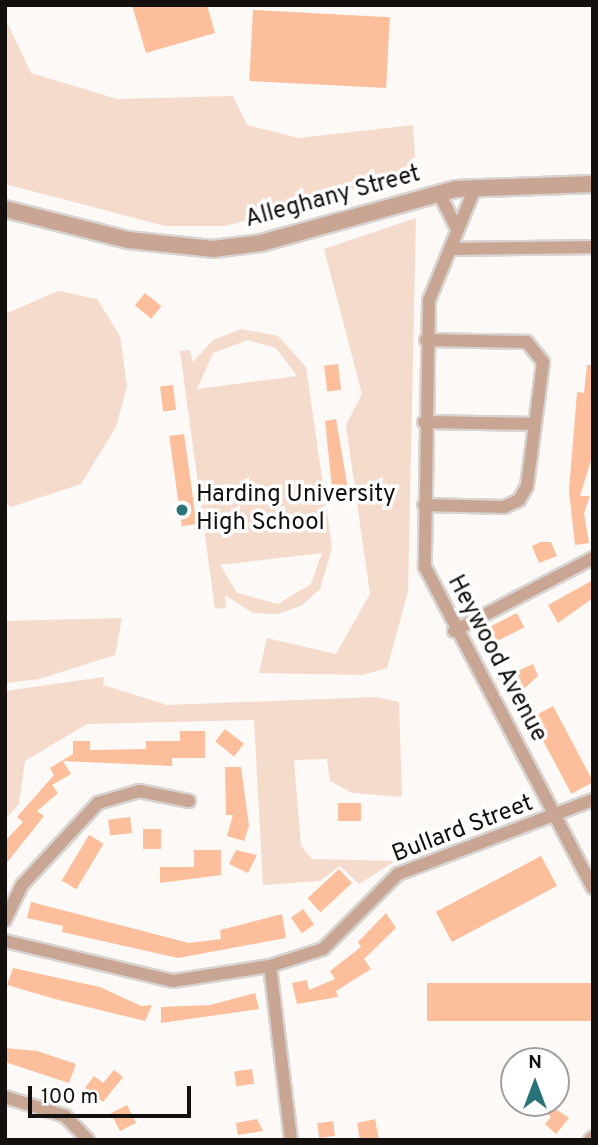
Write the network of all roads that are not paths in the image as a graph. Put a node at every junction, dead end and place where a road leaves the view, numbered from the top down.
1 (593, 184) edge
2 (475, 188) junction
3 (439, 193) junction
4 (5, 209) edge
5 (457, 229) junction
6 (593, 247) edge
7 (450, 249) junction
8 (426, 340) junction
9 (424, 422) junction
10 (535, 424) junction
11 (424, 505) junction
12 (593, 558) edge
13 (454, 631) junction
14 (593, 800) edge
15 (189, 801) dead end
16 (556, 817) junction
17 (593, 887) edge
18 (5, 919) edge
19 (5, 941) edge
20 (270, 966) junction
21 (5, 1097) edge
22 (88, 1140) edge
23 (291, 1140) edge

1 - 2 street, Alleghany Street
2 - 3 street, Alleghany Street
2 - 5 street, Heywood Avenue
3 - 4 street, Alleghany Street
3 - 5 street
5 - 7 street, Heywood Avenue
6 - 7 street
7 - 8 street, Heywood Avenue
8 - 9 street, Heywood Avenue
8 - 10 street
9 - 10 street
9 - 11 street, Heywood Avenue
10 - 11 street
11 - 13 street, Heywood Avenue
12 - 13 street
13 - 16 street, Heywood Avenue
14 - 16 street, Bullard Street
15 - 18 street
16 - 17 street, Heywood Avenue
16 - 20 street, Bullard Street
19 - 20 street, Bullard Street
20 - 23 street
21 - 22 street

